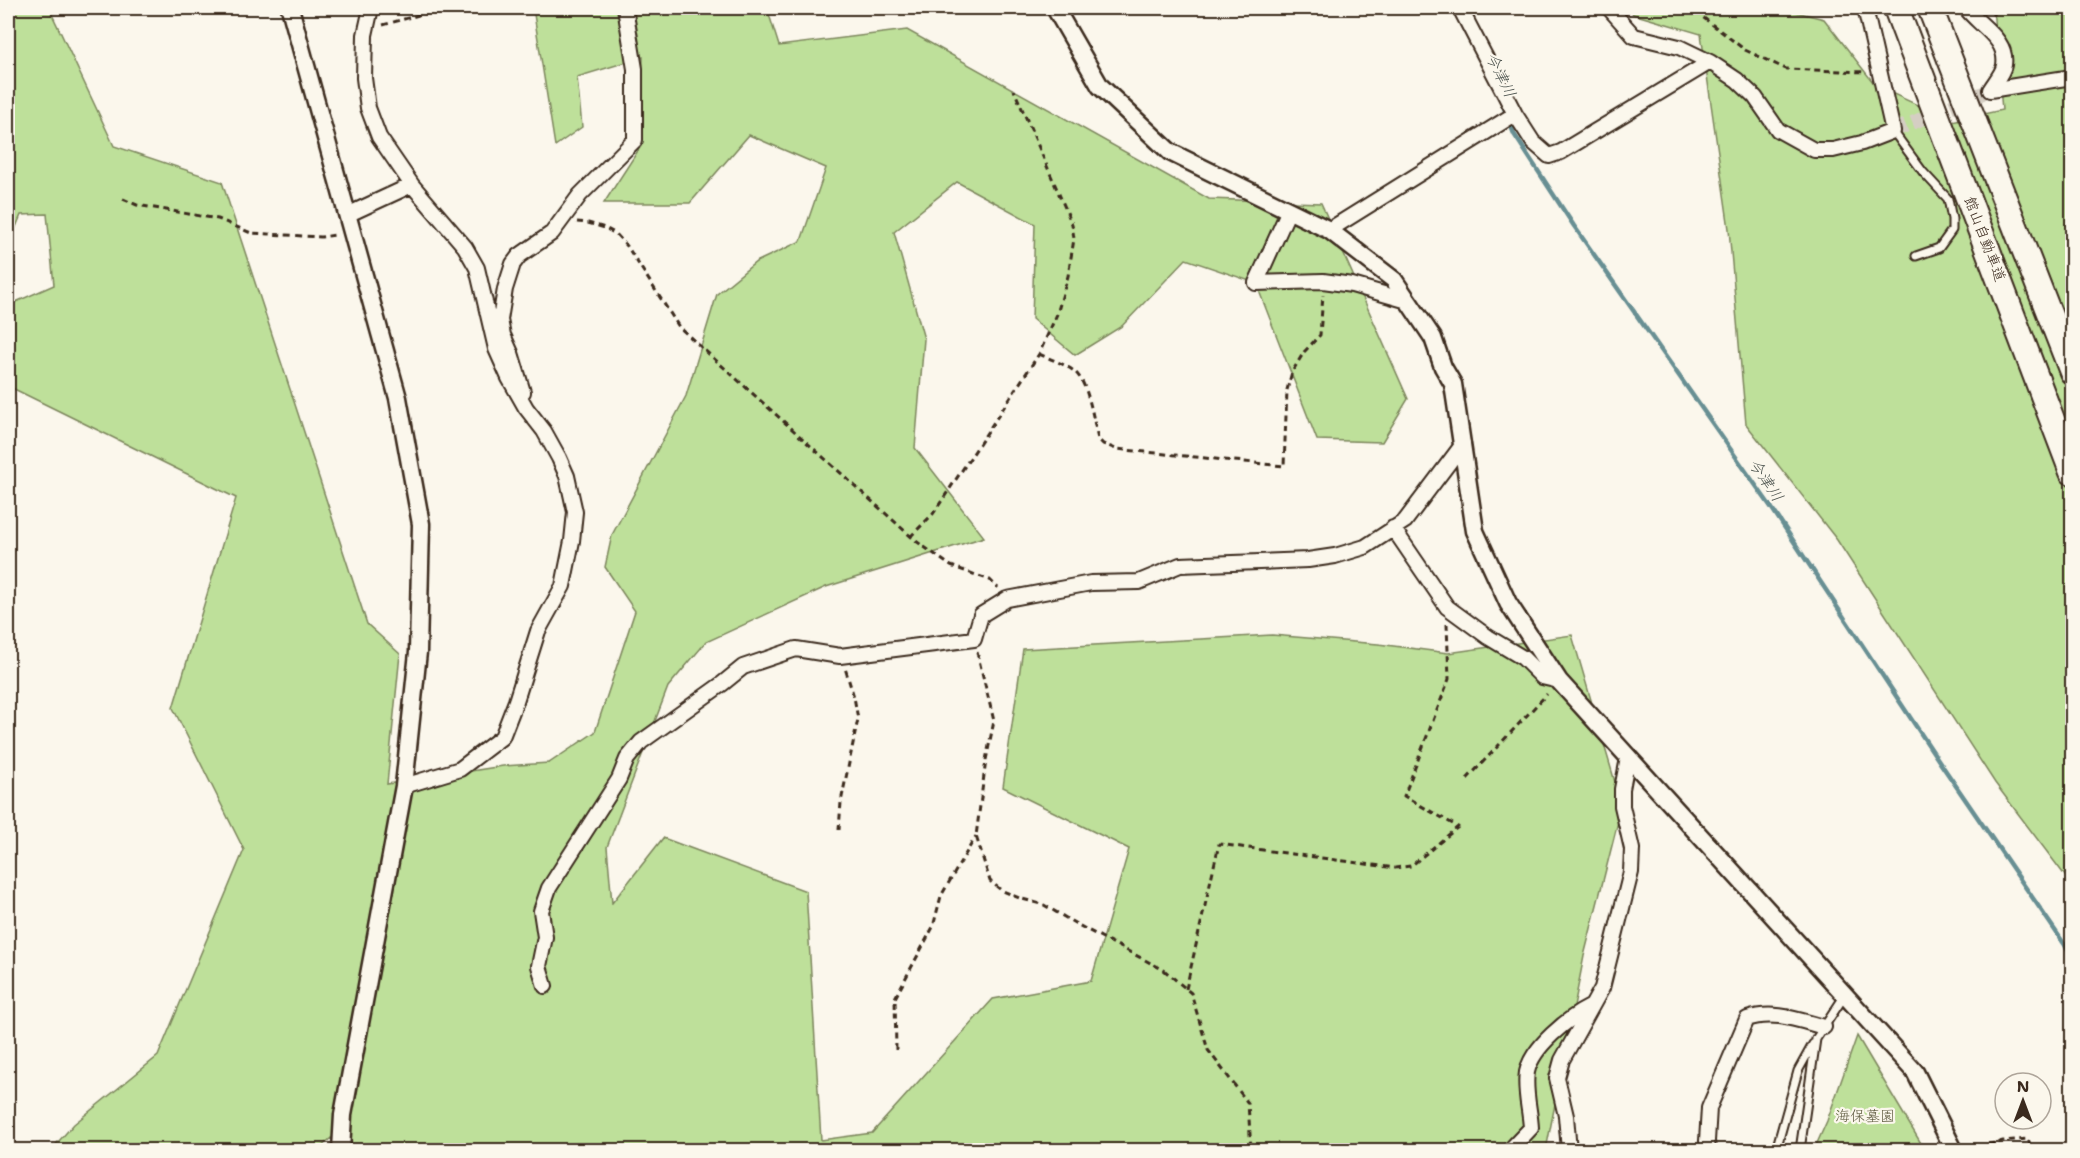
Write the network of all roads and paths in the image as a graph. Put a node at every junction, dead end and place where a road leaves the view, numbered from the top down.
1 (290, 8) edge
2 (371, 8) edge
3 (625, 8) edge
4 (1055, 8) edge
5 (1460, 8) edge
6 (1609, 8) edge
7 (1685, 8) edge
8 (1865, 8) edge
9 (1896, 8) edge
10 (1930, 8) edge
11 (1966, 8) edge
12 (429, 12) dead end
13 (366, 29) junction
14 (1710, 62) junction
15 (1879, 72) junction
16 (2073, 77) edge
17 (1014, 90) dead end
18 (1515, 114) junction
19 (1893, 131) junction
20 (412, 185) junction
21 (123, 200) dead end
22 (1289, 210) junction
23 (347, 214) junction
24 (560, 222) junction
25 (1329, 230) junction
26 (352, 232) junction
27 (1916, 256) dead end
28 (1329, 282) junction
29 (1408, 300) junction
30 (1039, 354) junction
31 (2073, 372) edge
32 (526, 408) junction
33 (1463, 444) junction
34 (2073, 472) edge
35 (1393, 528) junction
36 (910, 537) junction
37 (1007, 599) junction
38 (1447, 607) junction
39 (974, 639) junction
40 (840, 656) junction
41 (1559, 681) junction
42 (1628, 758) junction
43 (1467, 779) dead end
44 (404, 786) junction
45 (839, 830) dead end
46 (976, 836) junction
47 (545, 986) dead end
48 (1186, 989) junction
49 (1845, 995) junction
50 (1590, 1007) junction
51 (1820, 1033) junction
52 (896, 1050) dead end
53 (341, 1150) edge
54 (1251, 1150) edge
55 (1510, 1150) edge
56 (1569, 1150) edge
57 (1708, 1150) edge
58 (1776, 1150) edge
59 (1800, 1150) edge
60 (1954, 1150) edge
61 (1967, 1150) edge
62 (2032, 1150) edge

1 - 23 street
2 - 13 street
3 - 24 street
4 - 22 street
5 - 18 street
6 - 14 street
7 - 15 path
8 - 15 street
9 - 34 highway, 館山自動車道
10 - 31 highway
11 - 16 street
12 - 13 path
13 - 20 street
14 - 18 street
14 - 19 street
15 - 19 street
17 - 30 path
18 - 25 street
19 - 27 lane
20 - 23 street
20 - 32 street
21 - 26 path
22 - 25 street
22 - 28 street
23 - 26 street
24 - 32 street
24 - 36 path
25 - 29 street
26 - 44 street
28 - 29 street
28 - 30 path
29 - 33 street
30 - 36 path
32 - 44 street
33 - 35 street
33 - 41 street
35 - 37 street
35 - 38 street
36 - 37 path
37 - 39 street
38 - 41 street
38 - 48 path
39 - 40 street
39 - 46 path
40 - 45 path
40 - 47 street
41 - 42 street
41 - 43 path
42 - 49 street
42 - 50 street
44 - 53 street
46 - 48 path
46 - 52 path
48 - 54 path
49 - 51 lane
49 - 60 street
50 - 55 street
50 - 56 street
51 - 57 street
51 - 58 lane
51 - 59 lane
61 - 62 path

